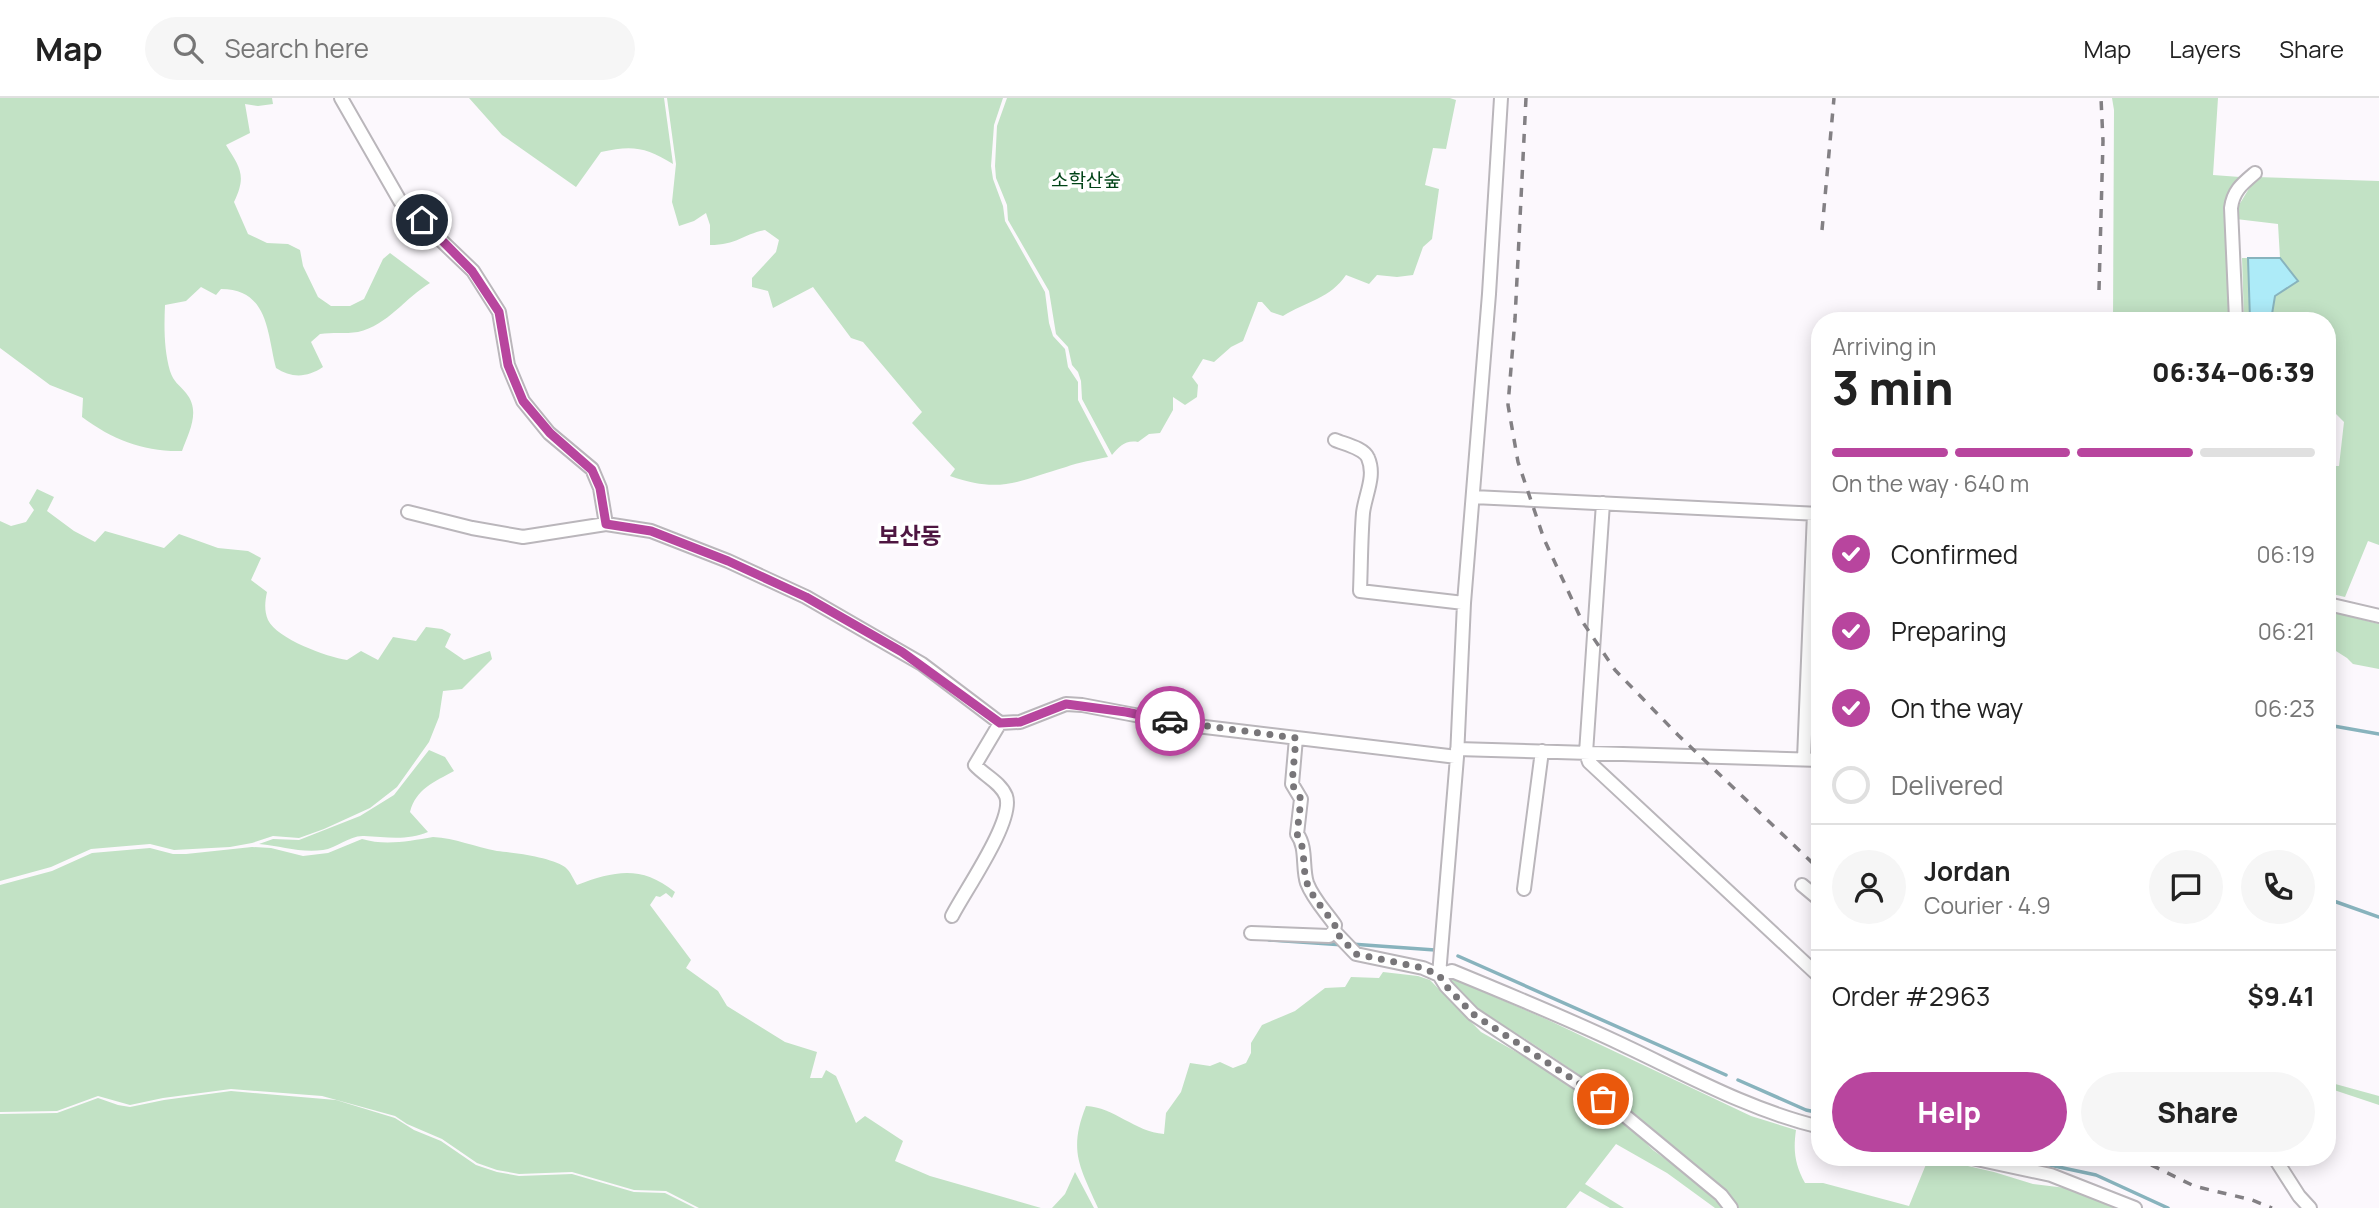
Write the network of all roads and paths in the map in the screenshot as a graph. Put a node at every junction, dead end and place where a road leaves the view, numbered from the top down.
1 (341, 98) edge
2 (1501, 98) edge
3 (2255, 173) dead end
4 (2236, 312) edge
5 (1335, 440) dead end
6 (1473, 497) junction
7 (1603, 503) junction
8 (408, 512) dead end
9 (1811, 514) edge
10 (606, 524) junction
11 (1464, 603) junction
12 (2336, 606) edge
13 (2379, 617) edge
14 (1811, 627) edge
15 (1000, 723) junction
16 (1296, 738) junction
17 (1542, 751) junction
18 (1457, 753) junction
19 (1587, 753) junction
20 (1804, 759) junction
21 (1811, 759) edge
22 (1802, 885) dead end
23 (1524, 889) dead end
24 (1811, 892) edge
25 (952, 916) dead end
26 (1251, 933) dead end
27 (1342, 939) junction
28 (1811, 969) edge
29 (1439, 975) junction
30 (1811, 1125) edge
31 (2009, 1166) edge
32 (2280, 1166) edge
33 (1731, 1208) edge
34 (2135, 1208) edge
35 (2310, 1208) edge

1 - 10 street
2 - 6 street
3 - 4 street
5 - 11 street
6 - 7 street
6 - 11 street
7 - 9 street
7 - 19 street
8 - 10 street
10 - 15 street
11 - 18 street
12 - 13 street
14 - 20 street
15 - 16 street
15 - 25 street
16 - 18 street
16 - 27 street
17 - 18 street
17 - 19 street
17 - 23 street
18 - 29 street
19 - 20 street
19 - 28 street
20 - 21 street
22 - 24 street
26 - 27 street
27 - 29 street
29 - 30 street
29 - 33 street
31 - 34 street
32 - 35 street

